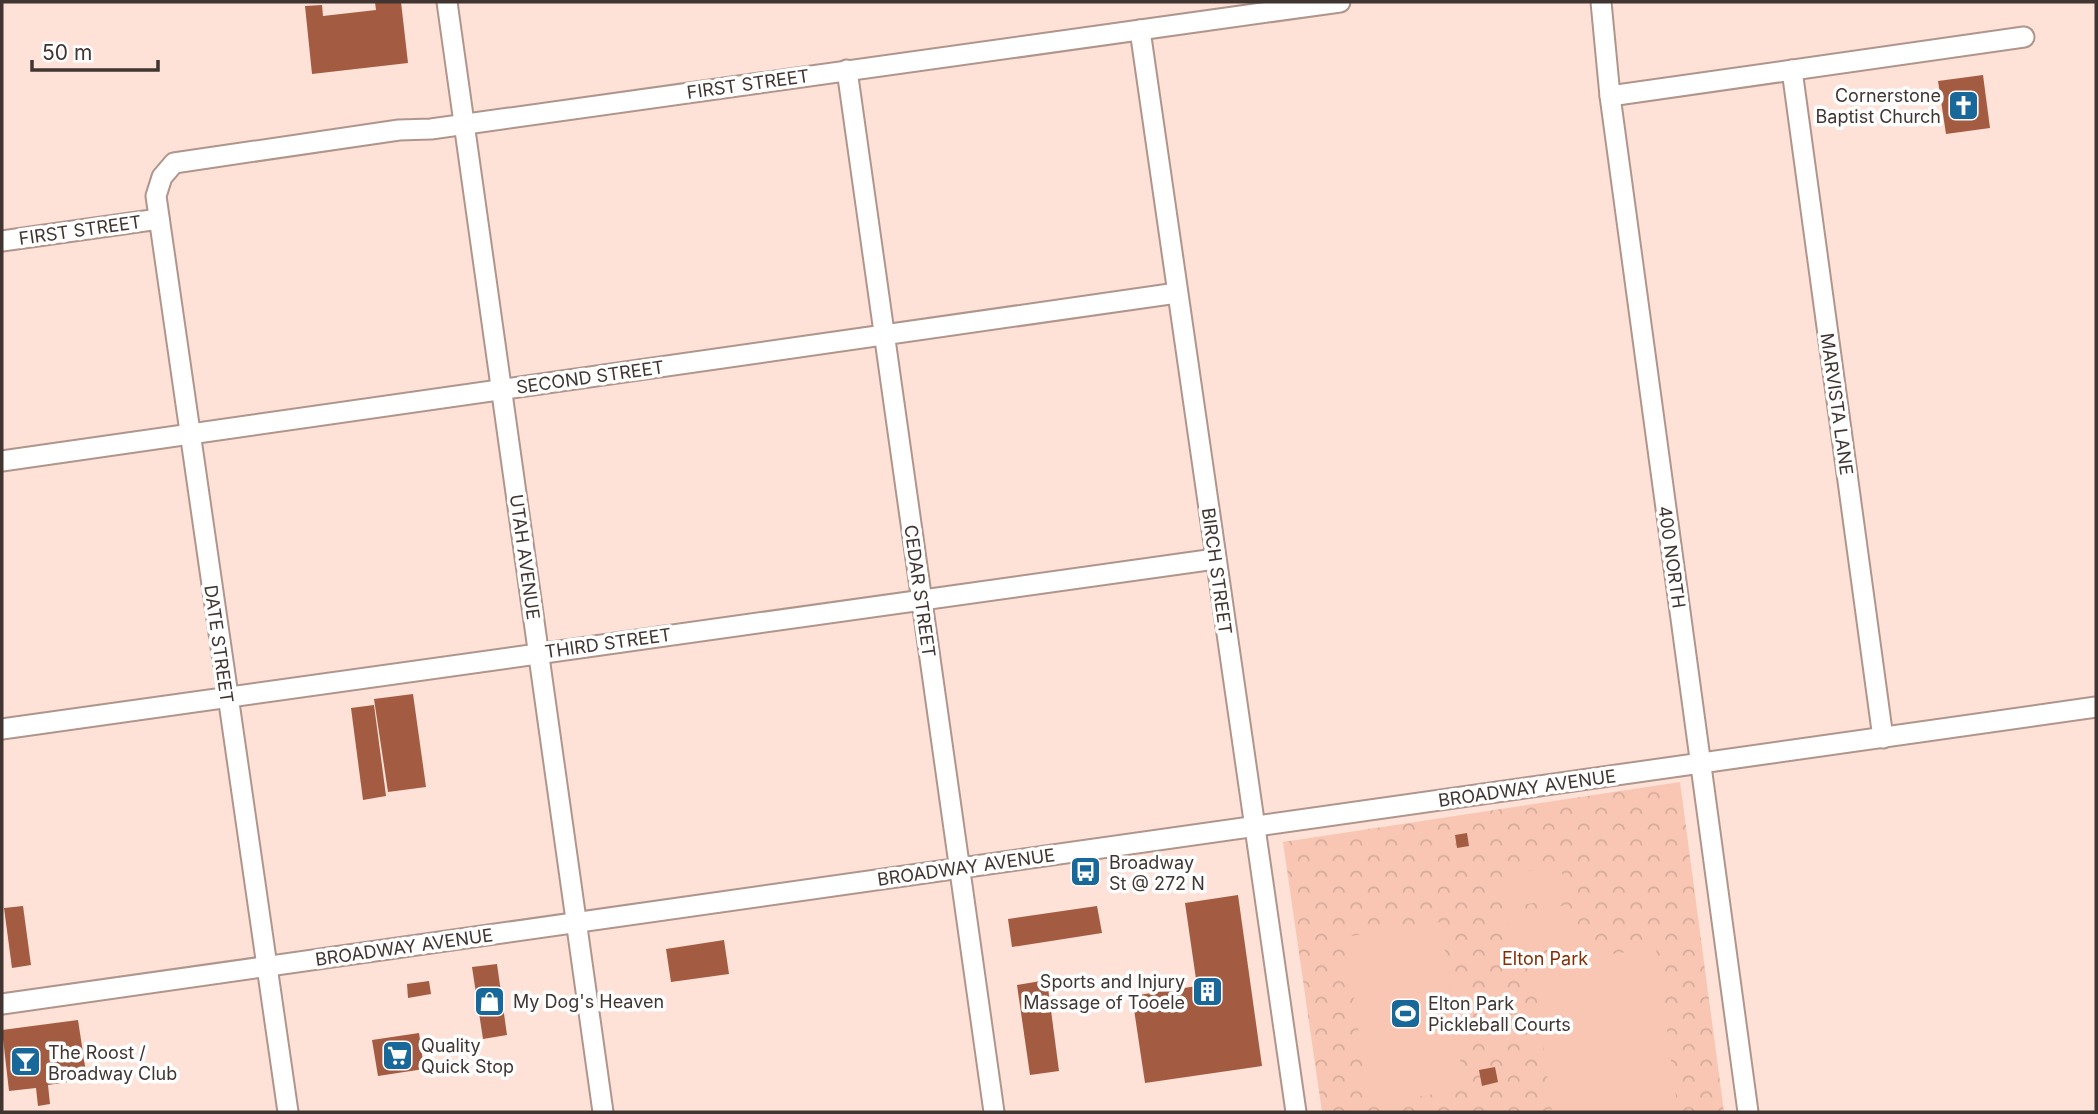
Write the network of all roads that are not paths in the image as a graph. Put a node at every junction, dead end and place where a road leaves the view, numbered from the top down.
1 (447, 2) edge
2 (1334, 2) edge
3 (1340, 2) edge
4 (1601, 2) edge
5 (1140, 30) junction
6 (2024, 37) dead end
7 (847, 70) junction
8 (1792, 70) junction
9 (1610, 96) junction
10 (464, 124) junction
11 (162, 177) joint
12 (159, 219) junction
13 (2, 241) edge
14 (1177, 293) junction
15 (884, 335) junction
16 (501, 390) junction
17 (190, 434) junction
18 (2, 461) edge
19 (1215, 559) junction
20 (921, 599) junction
21 (538, 653) junction
22 (227, 697) junction
23 (2096, 707) edge
24 (2, 729) edge
25 (1883, 738) junction
26 (1700, 763) junction
27 (1253, 827) junction
28 (960, 868) junction
29 (576, 922) junction
30 (266, 966) junction
31 (2, 1004) edge
32 (288, 1112) edge
33 (603, 1112) edge
34 (994, 1112) edge
35 (1296, 1112) edge
36 (1748, 1112) edge

1 - 10 street, UTAH AVENUE
2 - 3 street, FIRST STREET
2 - 5 street, FIRST STREET
4 - 9 street, 400 NORTH
5 - 7 street, FIRST STREET
5 - 14 street, BIRCH STREET
6 - 8 street
7 - 10 street, FIRST STREET
7 - 15 street, CEDAR STREET
8 - 9 street
8 - 25 street, MARVISTA LANE
9 - 26 street, 400 NORTH
10 - 11 street, FIRST STREET
10 - 16 street, UTAH AVENUE
11 - 12 street, DATE STREET
12 - 13 street, FIRST STREET
12 - 17 street, DATE STREET
14 - 15 street, SECOND STREET
14 - 19 street, BIRCH STREET
15 - 16 street, SECOND STREET
15 - 20 street, CEDAR STREET
16 - 17 street, SECOND STREET
16 - 21 street, UTAH AVENUE
17 - 18 street, SECOND STREET
17 - 22 street, DATE STREET
19 - 20 street, THIRD STREET
19 - 27 street, BIRCH STREET
20 - 21 street, THIRD STREET
20 - 28 street, CEDAR STREET
21 - 22 street, THIRD STREET
21 - 29 street, UTAH AVENUE
22 - 24 street, THIRD STREET
22 - 30 street, DATE STREET
23 - 25 street, BROADWAY AVENUE
25 - 26 street, BROADWAY AVENUE
26 - 27 street, BROADWAY AVENUE
26 - 36 street, 400 NORTH
27 - 28 street, BROADWAY AVENUE
27 - 35 street, BIRCH STREET
28 - 29 street, BROADWAY AVENUE
28 - 34 street, CEDAR STREET
29 - 30 street, BROADWAY AVENUE
29 - 33 street, UTAH AVENUE
30 - 31 street, BROADWAY AVENUE
30 - 32 street, DATE STREET

